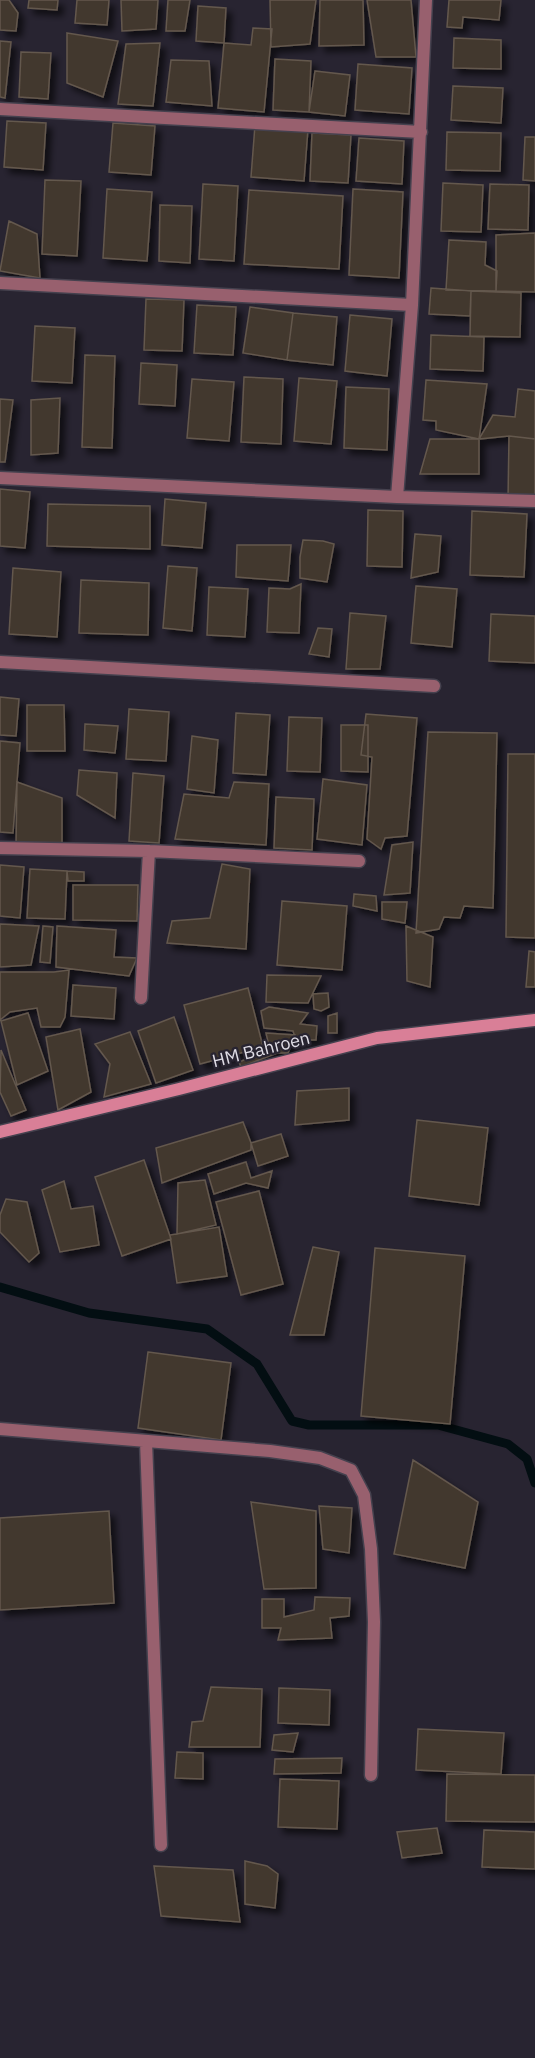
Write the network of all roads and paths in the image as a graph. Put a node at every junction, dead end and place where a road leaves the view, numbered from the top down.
1 (426, 0) edge
2 (0, 109) edge
3 (421, 132) junction
4 (0, 283) edge
5 (412, 305) junction
6 (0, 478) edge
7 (397, 497) junction
8 (535, 501) edge
9 (0, 662) edge
10 (434, 686) dead end
11 (0, 848) edge
12 (149, 851) junction
13 (359, 861) dead end
14 (141, 998) dead end
15 (535, 1020) edge
16 (0, 1132) edge
17 (0, 1429) edge
18 (146, 1441) junction
19 (371, 1775) dead end
20 (161, 1845) dead end

1 - 3 street
2 - 3 street
3 - 5 street
4 - 5 street
5 - 7 street
6 - 7 street
7 - 8 street
9 - 10 street
11 - 12 street
12 - 13 street
12 - 14 street
15 - 16 street, HM Bahroen
17 - 18 street
18 - 19 street
18 - 20 street

